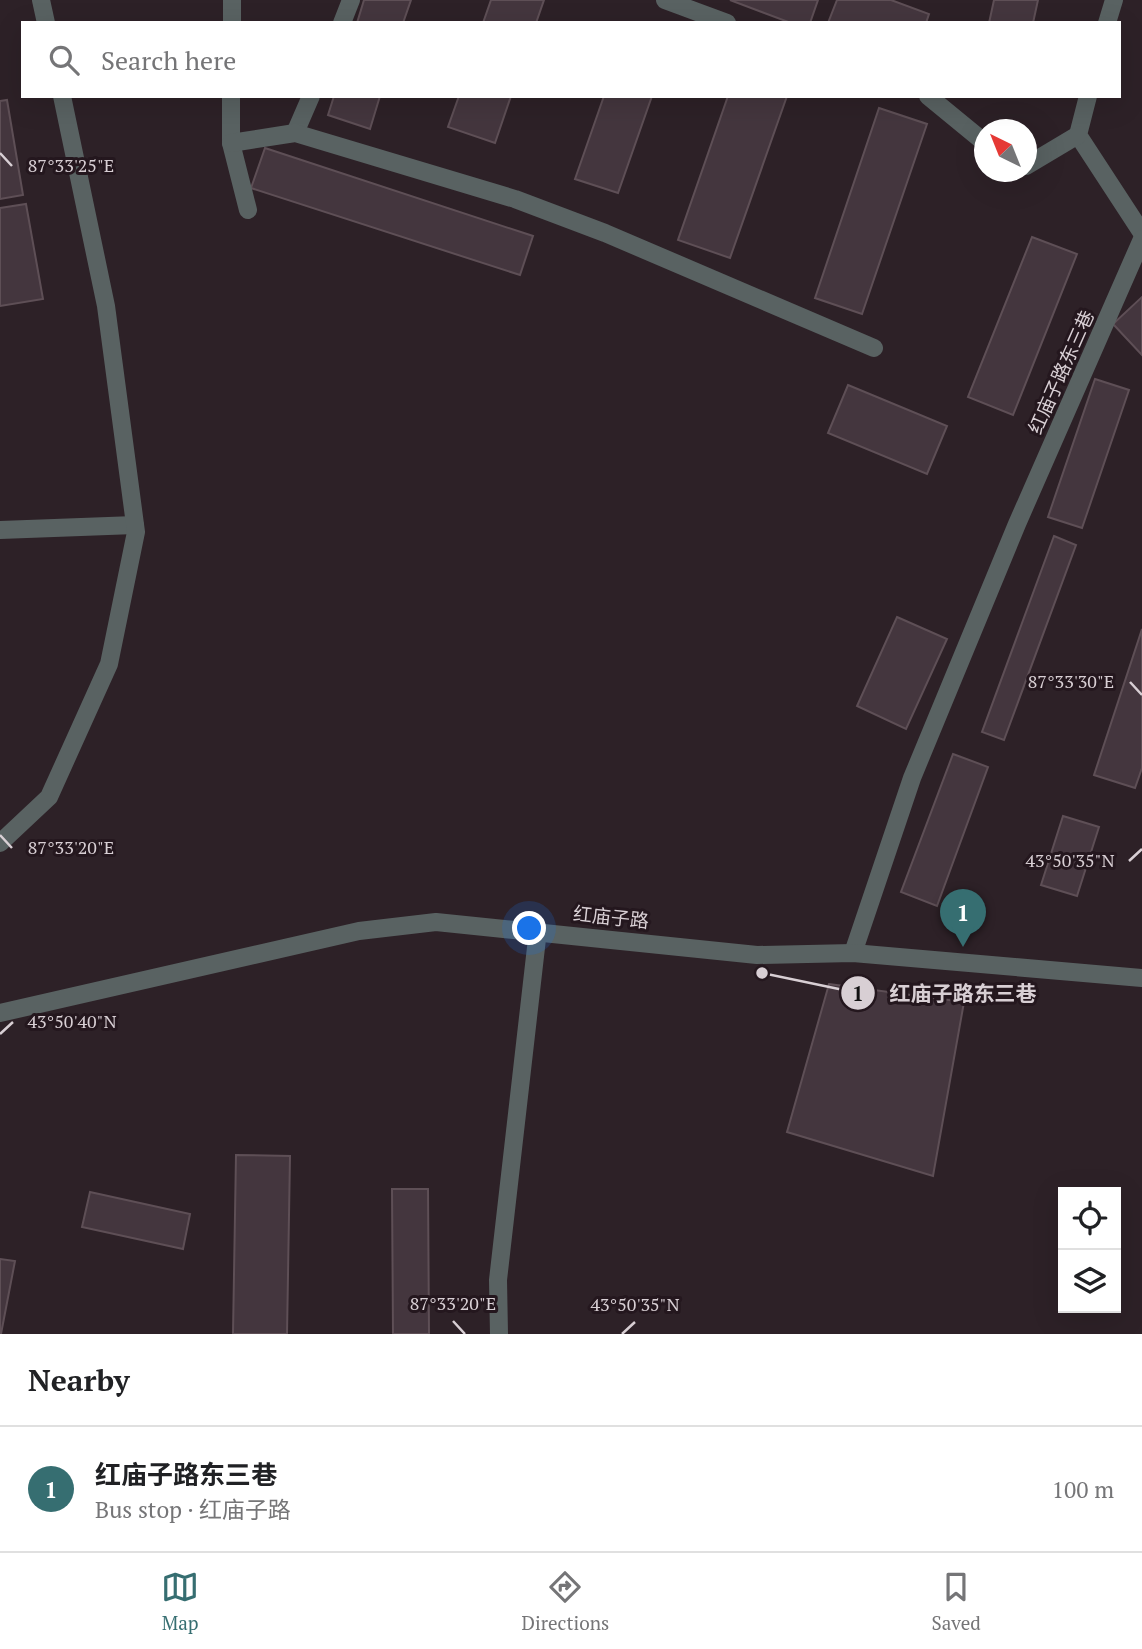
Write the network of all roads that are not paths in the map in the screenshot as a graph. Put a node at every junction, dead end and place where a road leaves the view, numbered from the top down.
1 (41, 0) edge
2 (232, 0) edge
3 (351, 0) edge
4 (665, 0) edge
5 (1114, 0) edge
6 (46, 21) edge
7 (232, 21) edge
8 (343, 21) edge
9 (722, 21) edge
10 (1108, 21) edge
11 (62, 98) edge
12 (231, 98) edge
13 (310, 98) edge
14 (930, 98) edge
15 (1087, 98) edge
16 (296, 133) junction
17 (974, 133) edge
18 (1077, 135) junction
19 (230, 143) junction
20 (1037, 160) edge
21 (248, 210) dead end
22 (1142, 233) edge
23 (1142, 239) edge
24 (873, 348) dead end
25 (135, 525) junction
26 (0, 530) edge
27 (0, 843) edge
28 (538, 930) junction
29 (853, 953) junction
30 (1142, 978) edge
31 (0, 1013) edge
32 (499, 1334) edge

1 - 6 street
2 - 7 street
3 - 8 street
4 - 9 street
5 - 10 street
11 - 25 street
12 - 19 street
13 - 16 street
14 - 17 street
15 - 18 street
16 - 19 street
16 - 24 street
18 - 20 street
18 - 22 street
19 - 21 street
23 - 29 street, 红庙子路东三巷
25 - 26 street
25 - 27 street
28 - 29 street, 红庙子路
28 - 31 street, 红庙子路
28 - 32 street
29 - 30 street, 红庙子路

